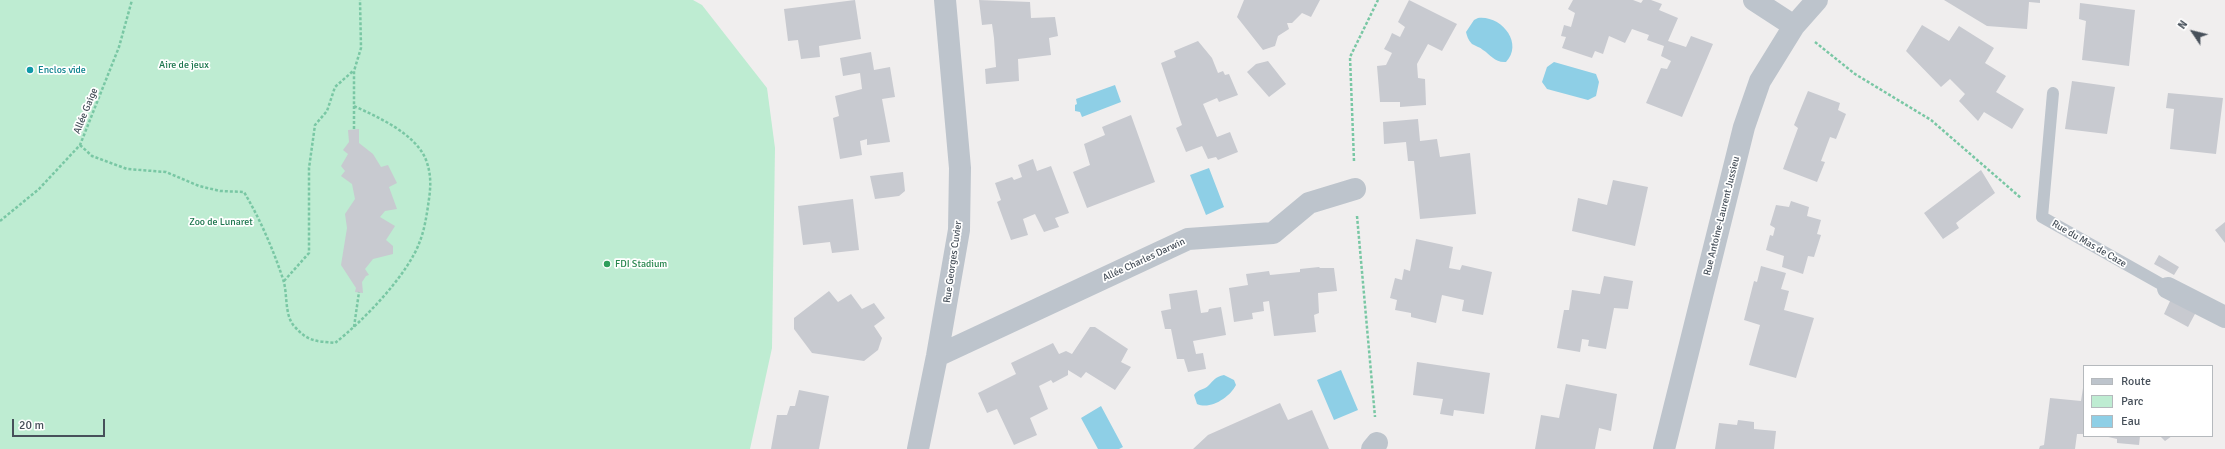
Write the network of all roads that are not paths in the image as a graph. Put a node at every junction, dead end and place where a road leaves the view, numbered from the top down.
1 (945, 0) edge
2 (1754, 0) edge
3 (1817, 0) edge
4 (1794, 26) junction
5 (2053, 93) dead end
6 (1355, 189) road end
7 (2168, 288) joint
8 (2225, 317) edge
9 (937, 356) junction
10 (918, 449) edge
11 (1664, 449) edge

1 - 9 street, Rue Georges Cuvier
2 - 4 street
3 - 4 street, Rue Antoine-Laurent Jussieu
4 - 11 street, Rue Antoine-Laurent Jussieu
5 - 7 lane, Rue du Mas de Caze
6 - 9 street, Allée Charles Darwin
7 - 8 street, Rue du Mas de Caze
9 - 10 street, Rue Georges Cuvier

